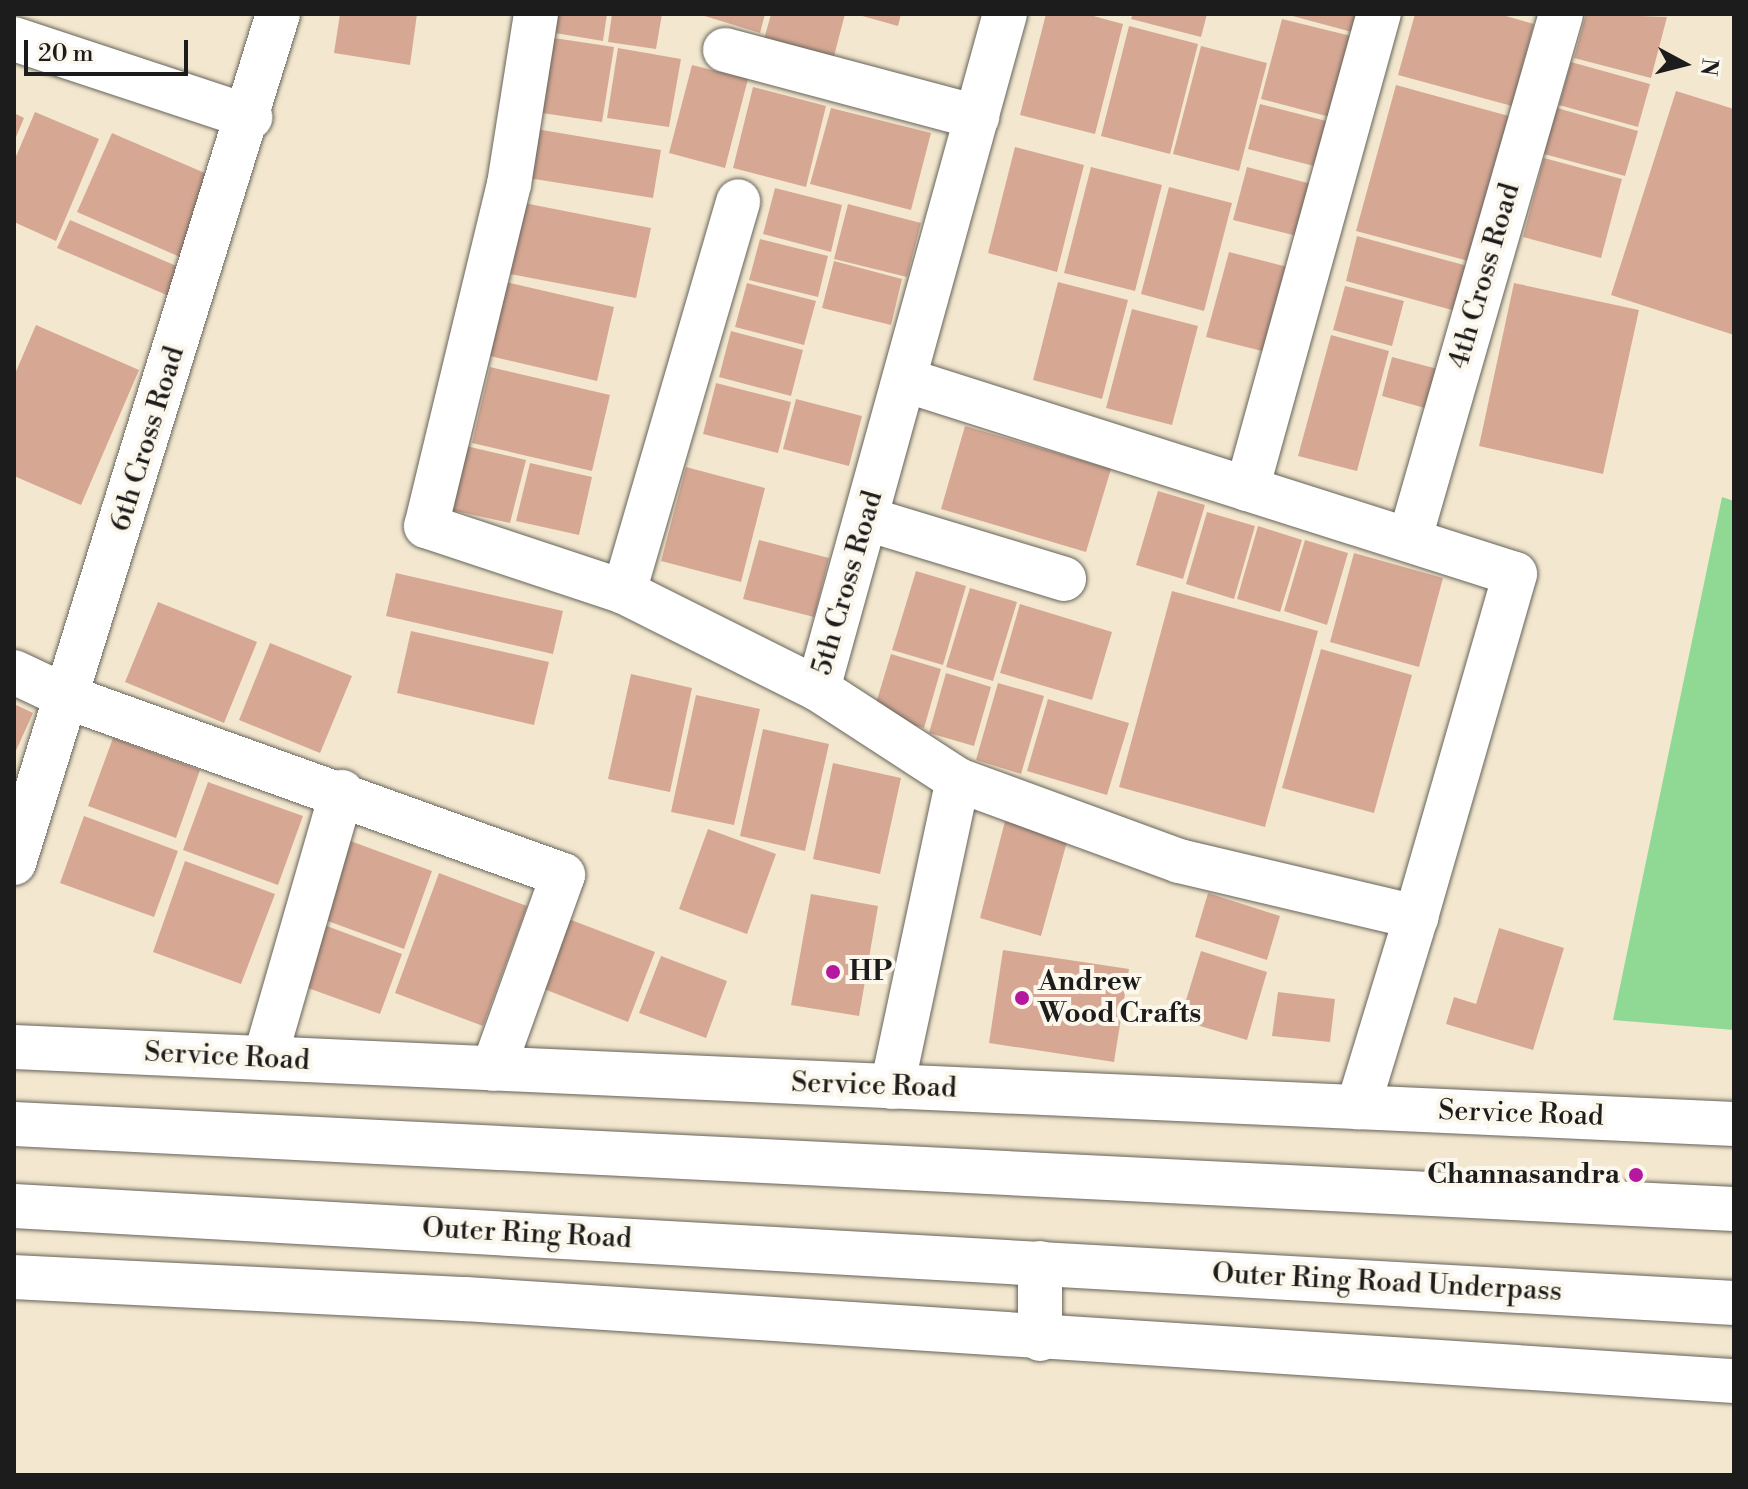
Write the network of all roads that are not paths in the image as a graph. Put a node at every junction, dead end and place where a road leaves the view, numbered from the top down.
1 (278, 14) edge
2 (536, 14) edge
3 (1005, 14) edge
4 (1379, 14) edge
5 (1561, 14) edge
6 (14, 39) edge
7 (725, 50) dead end
8 (250, 117) junction
9 (977, 117) junction
10 (738, 201) dead end
11 (905, 380) junction
12 (1247, 489) junction
13 (867, 519) junction
14 (1410, 538) junction
15 (1064, 579) dead end
16 (624, 592) junction
17 (14, 672) edge
18 (818, 689) junction
19 (67, 697) junction
20 (958, 780) junction
21 (342, 792) junction
22 (14, 863) edge
23 (1416, 917) junction
24 (14, 1047) edge
25 (265, 1058) junction
26 (493, 1069) junction
27 (892, 1087) junction
28 (1358, 1107) junction
29 (14, 1124) edge
30 (1734, 1124) edge
31 (14, 1206) edge
32 (1734, 1209) edge
33 (1040, 1263) junction
34 (14, 1277) edge
35 (1734, 1303) edge
36 (1040, 1339) junction
37 (1734, 1381) edge

1 - 8 main road, 6th Cross Road
2 - 16 main road
3 - 9 main road, 5th Cross Road
4 - 12 main road
5 - 14 main road, 4th Cross Road
6 - 8 main road
7 - 9 main road
8 - 19 main road, 6th Cross Road
9 - 11 main road, 5th Cross Road
10 - 16 main road
11 - 12 main road
11 - 13 main road, 5th Cross Road
12 - 14 main road
13 - 15 main road
13 - 18 main road, 5th Cross Road
14 - 23 main road
16 - 18 main road
17 - 19 main road
18 - 20 main road, 5th Cross Road
19 - 21 main road
19 - 22 main road, 6th Cross Road
20 - 23 main road, 5th Cross Road
20 - 27 main road
21 - 25 main road
21 - 26 main road
23 - 28 main road
24 - 25 main road, Service Road
25 - 26 main road, Service Road
26 - 27 main road, Service Road
27 - 28 main road, Service Road
28 - 30 main road, Service Road
29 - 32 main road
31 - 33 main road, Outer Ring Road
33 - 35 main road, Outer Ring Road Underpass
33 - 36 main road
34 - 36 main road
36 - 37 main road

